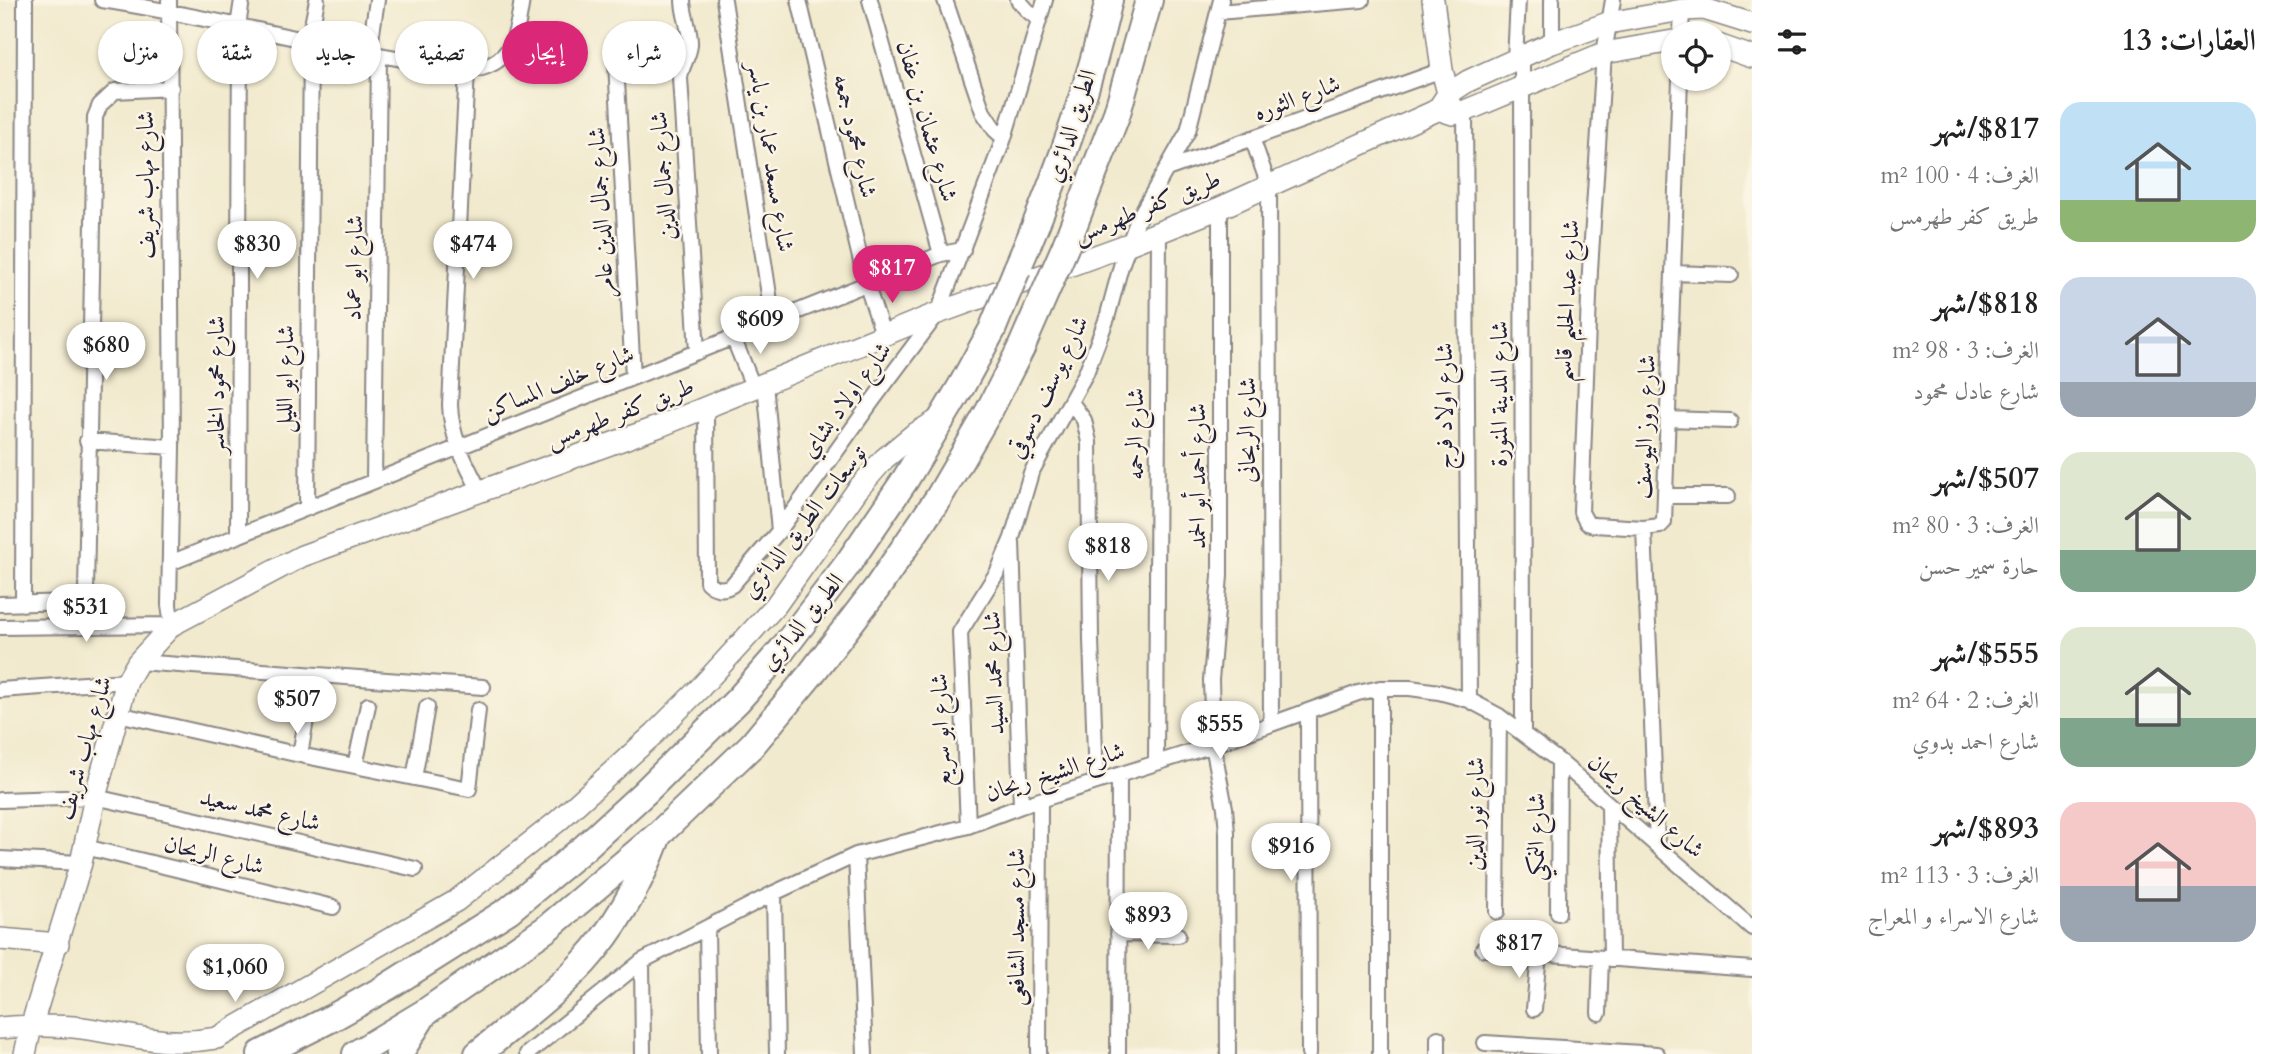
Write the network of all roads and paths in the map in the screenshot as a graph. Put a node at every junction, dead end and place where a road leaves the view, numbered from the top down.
1 (25, 0) edge
2 (102, 0) edge
3 (242, 0) edge
4 (317, 0) edge
5 (377, 0) edge
6 (522, 0) edge
7 (684, 0) edge
8 (724, 0) edge
9 (799, 0) edge
10 (870, 0) edge
11 (945, 0) edge
12 (1018, 0) edge
13 (1045, 0) edge
14 (1109, 0) edge
15 (1149, 0) edge
16 (1362, 0) edge
17 (1433, 0) edge
18 (1518, 0) edge
19 (1552, 0) edge
20 (1613, 0) edge
21 (119, 1) edge
22 (169, 5) edge
23 (1704, 5) edge
24 (1220, 6) edge
25 (1682, 10) junction
26 (1039, 19) junction
27 (222, 21) edge
28 (240, 21) edge
29 (313, 21) edge
30 (376, 21) edge
31 (1682, 21) edge
32 (1608, 23) junction
33 (1752, 24) edge
34 (1552, 43) junction
35 (1661, 43) edge
36 (1731, 50) edge
37 (1604, 53) junction
38 (1752, 57) edge
39 (1519, 58) junction
40 (488, 65) edge
41 (1442, 69) junction
42 (239, 84) edge
43 (310, 84) edge
44 (374, 84) edge
45 (466, 84) edge
46 (617, 84) edge
47 (1522, 87) junction
48 (171, 88) junction
49 (1679, 91) edge
50 (1451, 107) junction
51 (1004, 138) junction
52 (1252, 138) junction
53 (1166, 169) junction
54 (1269, 186) junction
55 (1220, 208) junction
56 (1159, 232) junction
57 (1129, 244) junction
58 (963, 250) junction
59 (941, 254) junction
60 (1673, 273) junction
61 (1731, 275) dead end
62 (866, 284) junction
63 (939, 313) junction
64 (773, 321) junction
65 (733, 337) junction
66 (884, 337) junction
67 (697, 352) junction
68 (633, 377) junction
69 (759, 387) junction
70 (1071, 402) junction
71 (706, 408) junction
72 (943, 417) junction
73 (1668, 419) junction
74 (1730, 421) dead end
75 (87, 441) junction
76 (172, 447) junction
77 (457, 448) junction
78 (374, 481) junction
79 (481, 493) junction
80 (1665, 496) junction
81 (1728, 496) dead end
82 (307, 508) junction
83 (1644, 528) junction
84 (779, 531) junction
85 (239, 536) junction
86 (1012, 538) junction
87 (170, 563) junction
88 (0, 604) edge
89 (23, 604) junction
90 (172, 625) junction
91 (0, 627) edge
92 (960, 632) joint
93 (138, 662) junction
94 (127, 681) junction
95 (483, 687) dead end
96 (1380, 688) junction
97 (0, 690) edge
98 (1469, 700) junction
99 (309, 702) dead end
100 (368, 705) dead end
101 (427, 707) dead end
102 (478, 710) dead end
103 (1308, 712) junction
104 (118, 714) junction
105 (1499, 716) junction
106 (1271, 724) junction
107 (1523, 732) junction
108 (1213, 745) junction
109 (300, 755) junction
110 (1559, 761) junction
111 (1156, 763) junction
112 (355, 766) junction
113 (1119, 775) junction
114 (414, 778) junction
115 (1096, 782) junction
116 (95, 797) junction
117 (0, 800) edge
118 (1040, 800) junction
119 (1609, 805) junction
120 (1021, 806) junction
121 (968, 826) junction
122 (658, 835) junction
123 (1657, 844) junction
124 (83, 855) junction
125 (856, 855) junction
126 (0, 859) edge
127 (415, 869) dead end
128 (774, 894) junction
129 (333, 908) dead end
130 (1497, 912) dead end
131 (1558, 913) dead end
132 (1752, 928) edge
133 (707, 929) junction
134 (1118, 934) junction
135 (1178, 935) dead end
136 (0, 939) edge
137 (58, 944) junction
138 (1483, 949) dead end
139 (1539, 953) junction
140 (1606, 958) junction
141 (642, 961) junction
142 (1752, 969) edge
143 (1534, 1009) dead end
144 (424, 1013) junction
145 (1599, 1013) dead end
146 (31, 1027) junction
147 (0, 1028) edge
148 (1438, 1038) dead end
149 (1485, 1043) dead end
150 (1538, 1050) edge
151 (1607, 1052) edge
152 (25, 1054) edge
153 (261, 1054) edge
154 (356, 1054) edge
155 (399, 1054) edge
156 (478, 1054) edge
157 (527, 1054) edge
158 (643, 1054) edge
159 (709, 1054) edge
160 (777, 1054) edge
161 (864, 1054) edge
162 (1039, 1054) edge
163 (1118, 1054) edge
164 (1227, 1054) edge
165 (1309, 1054) edge
166 (1380, 1054) edge
167 (1438, 1054) edge
168 (1657, 1054) edge

1 - 89 street
2 - 21 street
3 - 28 street, شارع محمود الخاسر
4 - 29 street, شارع ابو الليل
5 - 30 street, شارع ابو عماد
6 - 40 street
7 - 67 street, شارع جمال الدين
8 - 64 street, شارع مسعد عمار بن ياسر
9 - 62 street, شارع محمود جمعه
10 - 59 street, شارع عثمان بن عفان
11 - 51 street
12 - 26 street
13 - 26 street, شارع اولاد بشاي
14 - 72 highway, الطريق الدائري, bridge
15 - 122 highway, الطريق الدائري, bridge
16 - 24 street
17 - 41 street
18 - 39 street, شارع المدينة المنورة
19 - 34 street
20 - 32 street, شارع عبد الحليم قاسم
21 - 22 street
22 - 27 street
22 - 48 street, شارع مهاب شريف
23 - 25 street, طريق كفر طهرمس
23 - 33 street, طريق كفر طهرمس
24 - 53 street, شارع يوسف دسوقي
25 - 31 street
25 - 32 street, طريق كفر طهرمس
26 - 51 street, شارع اولاد بشاي
32 - 34 street, طريق كفر طهرمس
32 - 37 street, شارع عبد الحليم قاسم
34 - 39 street, طريق كفر طهرمس
35 - 37 street, طريق كفر طهرمس
36 - 38 street
37 - 47 street, طريق كفر طهرمس
37 - 83 street, شارع عبد الحليم قاسم
39 - 47 street, شارع المدينة المنورة
39 - 50 street, طريق كفر طهرمس
41 - 50 street
41 - 52 street, شارع الثوره
42 - 85 street, شارع محمود الخاسر
43 - 82 street, شارع ابو الليل
44 - 78 street, شارع ابو عماد
45 - 77 street
46 - 68 street, شارع جمال الدين عامر
47 - 50 street, طريق كفر طهرمس
47 - 107 street, شارع المدينة المنورة
48 - 75 street
48 - 76 street, شارع مهاب شريف
49 - 60 street, شارع روز اليوسف
50 - 54 street, طريق كفر طهرمس
50 - 98 street, شارع اولاد فرج
51 - 58 street, شارع اولاد بشاي
52 - 53 street, شارع الثوره
52 - 54 street, شارع الريحانى
53 - 57 street, شارع يوسف دسوقي
54 - 55 street, طريق كفر طهرمس
54 - 106 street, شارع الريحانى
55 - 56 street, طريق كفر طهرمس
55 - 108 street, شارع أحمد أبو الحمد
56 - 57 street, طريق كفر طهرمس
56 - 111 street, شارع الرحمه
57 - 63 street, طريق كفر طهرمس
57 - 70 street, شارع يوسف دسوقي
58 - 59 street, شارع خلف المساكن
58 - 63 street, شارع اولاد بشاي
59 - 62 street, شارع خلف المساكن
60 - 61 street
60 - 73 street, شارع روز اليوسف
62 - 64 street, شارع خلف المساكن
62 - 66 street, شارع محمود جمعه
63 - 66 street, طريق كفر طهرمس
63 - 84 street, شارع اولاد بشاي
64 - 65 street, شارع خلف المساكن
65 - 67 street, شارع خلف المساكن
65 - 69 street
66 - 69 street, طريق كفر طهرمس
67 - 68 street, شارع خلف المساكن
68 - 77 street, شارع خلف المساكن
69 - 71 street, طريق كفر طهرمس
69 - 84 street
70 - 86 street, شارع يوسف دسوقي
70 - 115 street
71 - 79 street, طريق كفر طهرمس
71 - 84 street, شارع اولاد بشاي
72 - 146 street, توسعات الطريق الدائري
72 - 153 highway, الطريق الدائري
73 - 74 street
73 - 80 street, شارع روز اليوسف
75 - 76 street
75 - 89 street
76 - 87 street, شارع مهاب شريف
77 - 78 street, شارع خلف المساكن
77 - 79 street
78 - 82 street, شارع خلف المساكن
79 - 90 street, طريق كفر طهرمس
80 - 81 street
80 - 83 street, شارع روز اليوسف
82 - 85 street, شارع خلف المساكن
83 - 123 street, شارع روز اليوسف
85 - 87 street, شارع خلف المساكن
86 - 92 street, شارع يوسف دسوقي
86 - 120 street, شارع محمد السيد
87 - 90 street, شارع مهاب شريف
88 - 89 street
90 - 91 street
90 - 93 street, شارع مهاب شريف
92 - 121 street, شارع ابو سريع
93 - 94 street, شارع مهاب شريف
93 - 95 street
94 - 97 street
94 - 104 street, شارع مهاب شريف
96 - 98 street, شارع الشيخ ريحان
96 - 103 street, شارع الشيخ ريحان
96 - 166 street
98 - 105 street, شارع الشيخ ريحان
99 - 109 street
100 - 112 street
101 - 114 street
102 - 114 street
103 - 106 street, شارع الشيخ ريحان
103 - 165 street
104 - 109 street
104 - 116 street, شارع مهاب شريف
105 - 107 street, شارع الشيخ ريحان
105 - 130 street, شارع نور الدين
106 - 108 street, شارع الشيخ ريحان
107 - 110 street, شارع الشيخ ريحان
108 - 111 street, شارع الشيخ ريحان
108 - 164 street, شارع أحمد أبو الحمد
109 - 112 street
110 - 119 street, شارع الشيخ ريحان
110 - 131 street, شارع النمكي
111 - 113 street, شارع الشيخ ريحان
112 - 114 street
113 - 115 street, شارع الشيخ ريحان
113 - 134 street
115 - 118 street, شارع الشيخ ريحان
116 - 117 street, شارع محمد سعيد
116 - 124 street, شارع مهاب شريف
116 - 127 street, شارع محمد سعيد
118 - 120 street, شارع الشيخ ريحان
118 - 162 street, شارع مسجد الشافعى
119 - 123 street, شارع الشيخ ريحان
119 - 140 street
120 - 121 street, شارع الشيخ ريحان
121 - 125 street, شارع الشيخ ريحان
122 - 144 highway, الطريق الدائري
122 - 156 highway
123 - 132 street, شارع الشيخ ريحان
124 - 126 street, شارع الريحان
124 - 129 street, شارع الريحان
124 - 137 street, شارع مهاب شريف
125 - 128 street, شارع الشيخ ريحان
125 - 161 street
128 - 133 street, شارع الشيخ ريحان
128 - 160 street
133 - 141 street, شارع الشيخ ريحان
133 - 159 street
134 - 135 street
134 - 163 street
136 - 137 street
137 - 146 street, شارع مهاب شريف
138 - 139 street
139 - 140 street
139 - 143 street
140 - 142 street
140 - 145 street
141 - 157 street
141 - 158 street
144 - 154 highway, الطريق الدائري
144 - 155 highway
146 - 147 street, توسعات الطريق الدائري
146 - 152 street, شارع مهاب شريف
148 - 167 street
149 - 150 street
150 - 151 street
151 - 168 street

